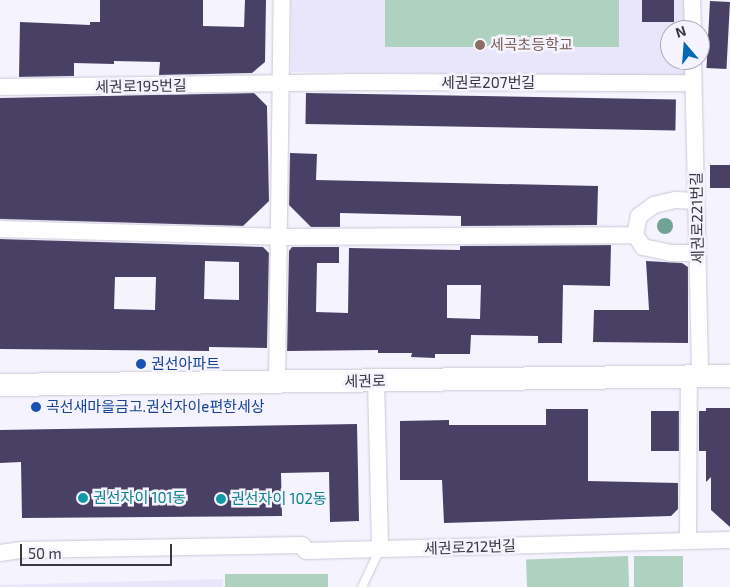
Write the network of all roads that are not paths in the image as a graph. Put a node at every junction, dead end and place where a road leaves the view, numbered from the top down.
1 (282, 0) edge
2 (692, 0) edge
3 (693, 20) edge
4 (693, 70) edge
5 (694, 83) junction
6 (282, 84) junction
7 (0, 87) edge
8 (696, 201) junction
9 (0, 229) edge
10 (635, 235) junction
11 (278, 237) junction
12 (698, 253) junction
13 (694, 376) junction
14 (730, 376) edge
15 (376, 381) junction
16 (277, 382) junction
17 (0, 385) edge
18 (688, 540) junction
19 (730, 540) edge
20 (380, 550) junction
21 (0, 553) edge
22 (362, 587) edge

1 - 6 street
2 - 3 street
4 - 5 street, 세권로221번길
5 - 6 street, 세권로207번길
5 - 8 street, 세권로221번길
6 - 7 street, 세권로195번길
6 - 11 street
8 - 10 street
8 - 12 street, 세권로221번길
9 - 11 street
10 - 11 street
10 - 12 street
11 - 16 street
12 - 13 street, 세권로221번길
13 - 14 street, 세권로
13 - 15 street, 세권로
13 - 18 street, 세권로221번길
15 - 16 street, 세권로
15 - 20 street
16 - 17 street, 세권로
18 - 19 street, 세권로212번길
18 - 20 street, 세권로212번길
20 - 21 street, 세권로212번길
20 - 22 lane

